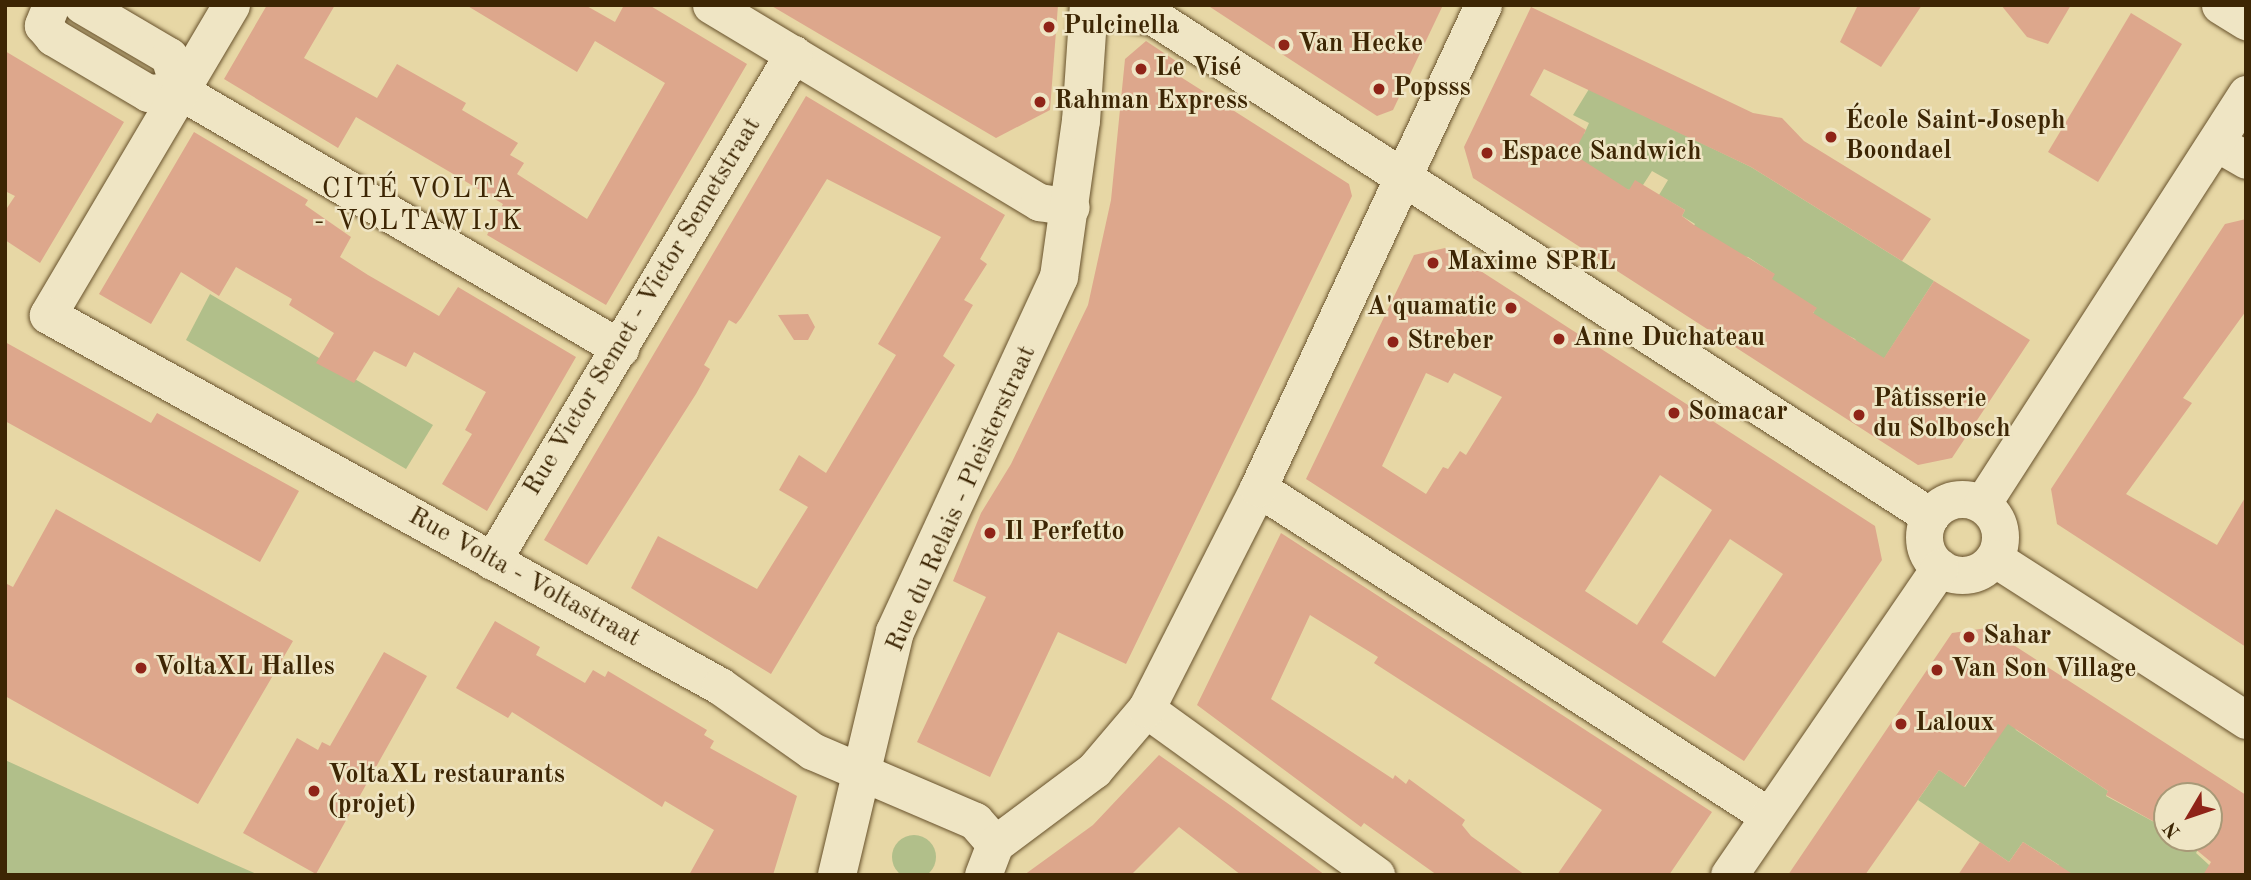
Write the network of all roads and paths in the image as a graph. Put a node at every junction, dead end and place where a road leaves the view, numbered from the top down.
1 (51, 5) edge
2 (82, 5) edge
3 (231, 5) edge
4 (711, 5) edge
5 (1483, 5) edge
6 (2220, 5) edge
7 (1090, 6) edge
8 (2246, 21) edge
9 (793, 54) junction
10 (180, 91) junction
11 (2246, 94) edge
12 (2231, 152) edge
13 (1402, 178) junction
14 (1071, 208) junction
15 (620, 348) junction
16 (1258, 488) junction
17 (1982, 504) junction
18 (1930, 516) junction
19 (1994, 558) junction
20 (492, 561) junction
21 (1940, 567) junction
22 (1146, 709) junction
23 (2246, 720) edge
24 (862, 772) junction
25 (1769, 816) junction
26 (989, 860) edge
27 (837, 875) edge
28 (1376, 875) edge
29 (1728, 875) edge

1 - 10 street
2 - 10 street
3 - 10 street
4 - 9 street
5 - 13 street
6 - 8 street
7 - 13 street
7 - 14 street, Rue du Relais - Pleisterstraat
9 - 14 street
9 - 15 street, Rue Victor Semet - Victor Semetstraat
10 - 15 street
10 - 20 street, Rue Volta - Voltastraat
11 - 12 street
12 - 17 street
13 - 16 street
13 - 18 street
14 - 24 street, Rue du Relais - Pleisterstraat
15 - 20 street, Rue Victor Semet - Victor Semetstraat
16 - 22 street
16 - 25 street
17 - 18 street
17 - 19 street
18 - 21 street
19 - 21 street
19 - 23 street
20 - 24 street, Rue Volta - Voltastraat
21 - 25 street
22 - 26 street
22 - 28 street
24 - 26 street, Rue Volta - Voltastraat
24 - 27 street, Rue du Relais - Pleisterstraat
25 - 29 street

